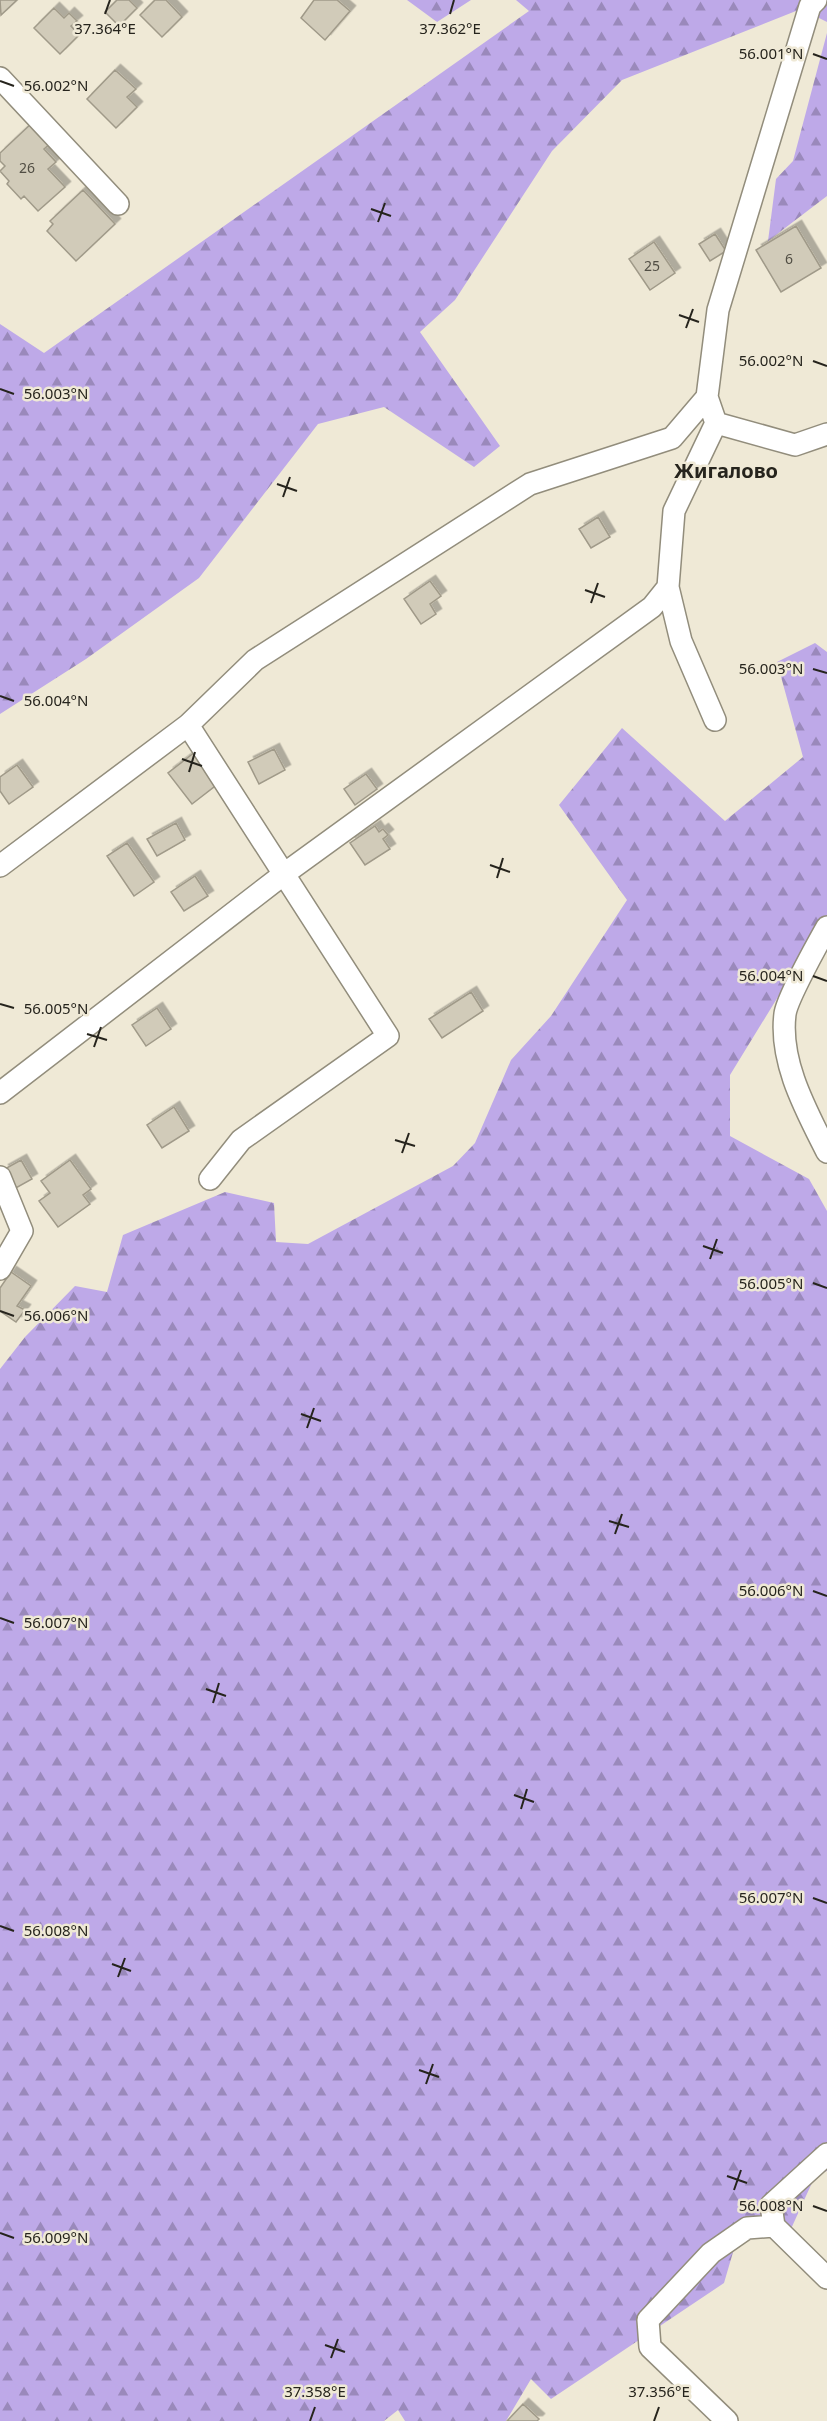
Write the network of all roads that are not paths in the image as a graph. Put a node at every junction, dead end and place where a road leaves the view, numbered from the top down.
1 (816, 0) edge
2 (0, 78) edge
3 (118, 204) dead end
4 (707, 397) junction
5 (716, 423) junction
6 (827, 434) edge
7 (668, 587) junction
8 (715, 720) dead end
9 (188, 725) junction
10 (0, 866) edge
11 (284, 874) junction
12 (827, 927) edge
13 (0, 1093) edge
14 (827, 1152) edge
15 (0, 1177) edge
16 (210, 1179) dead end
17 (0, 1269) edge
18 (827, 2154) edge
19 (774, 2226) junction
20 (827, 2278) edge
21 (727, 2421) edge

1 - 4 street
2 - 3 street
4 - 5 street
4 - 9 street
5 - 6 street
5 - 7 street
7 - 8 street
7 - 11 street
9 - 10 street
9 - 11 street
11 - 13 street
11 - 16 street
12 - 14 street
15 - 17 street
18 - 19 street
19 - 20 street
19 - 21 street

